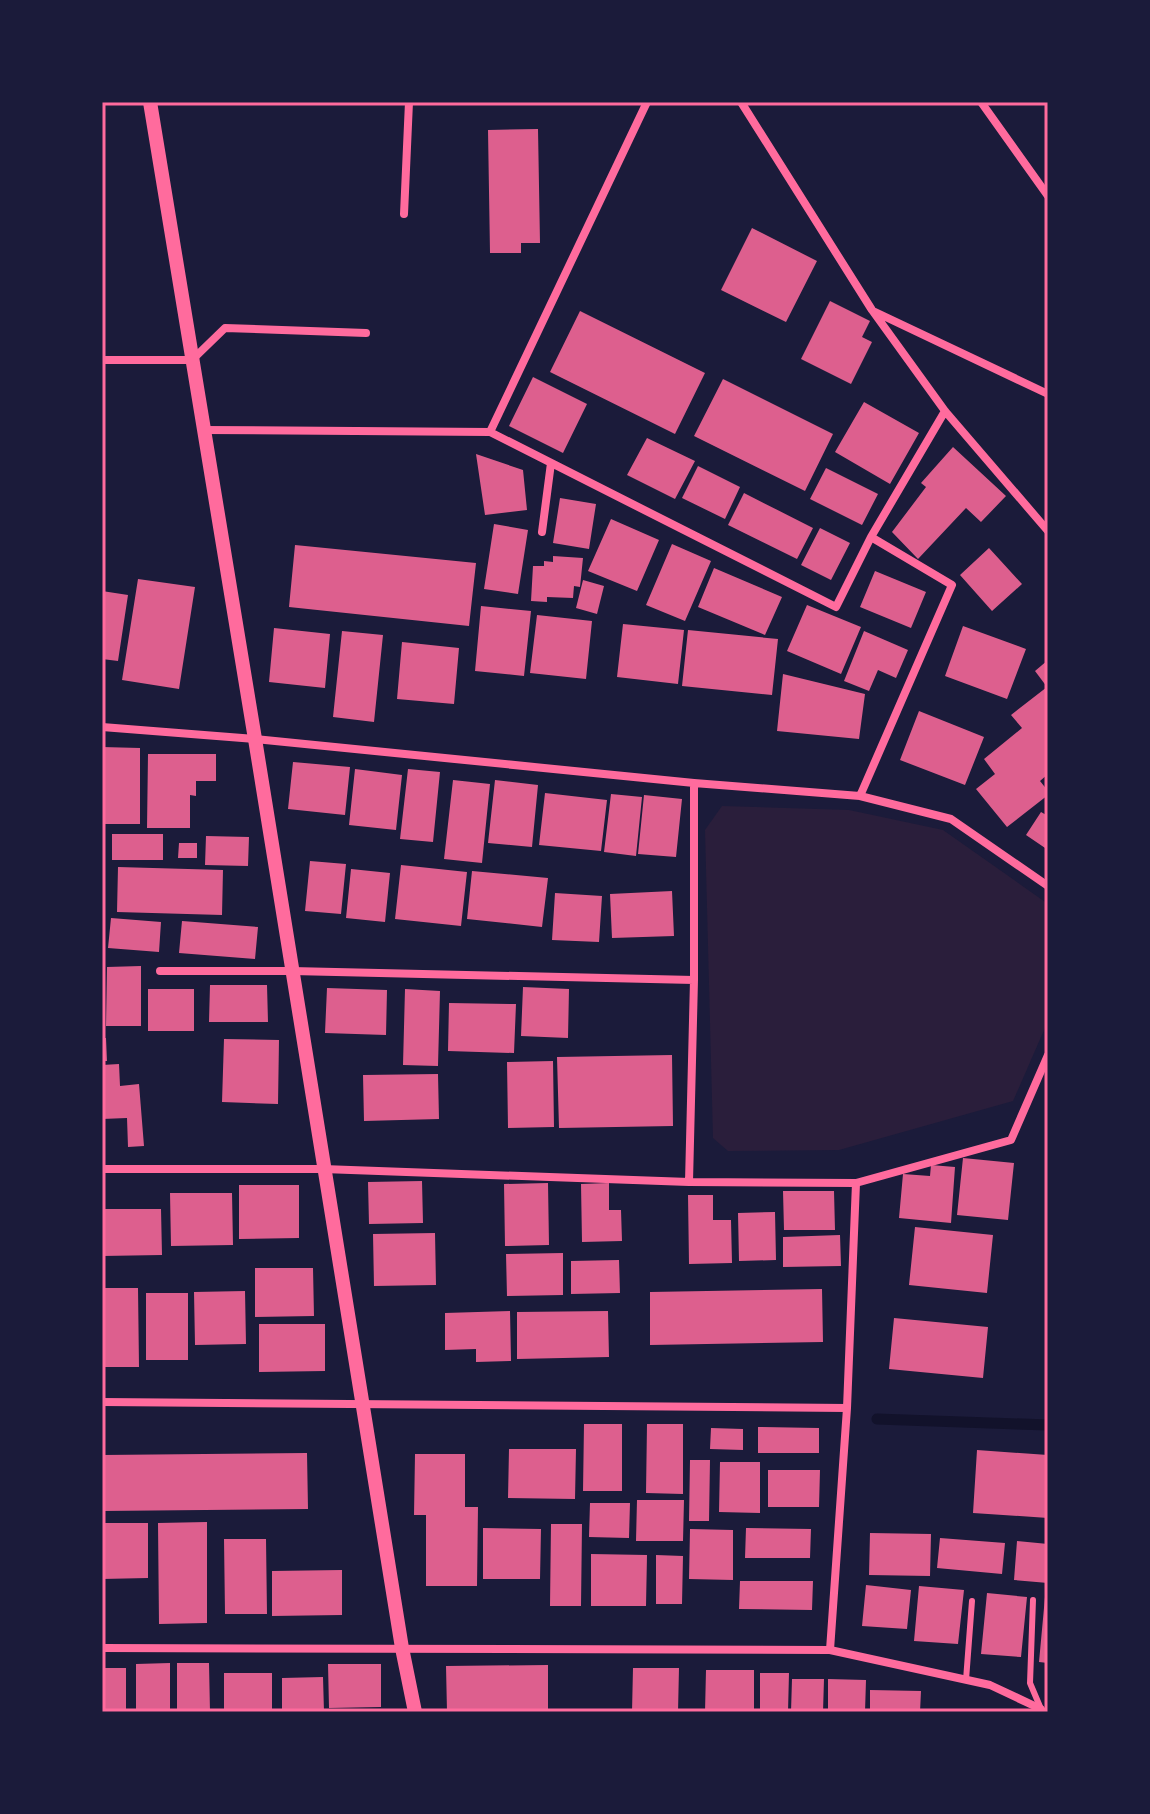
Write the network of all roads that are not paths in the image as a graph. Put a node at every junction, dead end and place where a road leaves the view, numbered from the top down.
1 (150, 102) edge
2 (409, 102) edge
3 (647, 102) edge
4 (741, 102) edge
5 (981, 102) edge
6 (1048, 196) edge
7 (404, 214) dead end
8 (872, 310) junction
9 (366, 333) dead end
10 (102, 360) edge
11 (192, 360) junction
12 (1048, 394) edge
13 (945, 411) junction
14 (203, 430) junction
15 (490, 432) junction
16 (551, 463) junction
17 (1048, 531) edge
18 (542, 532) dead end
19 (871, 537) junction
20 (102, 727) edge
21 (255, 739) junction
22 (694, 783) junction
23 (860, 796) junction
24 (1048, 886) edge
25 (160, 971) dead end
26 (292, 971) junction
27 (694, 980) junction
28 (1048, 1055) edge
29 (102, 1169) edge
30 (323, 1169) junction
31 (689, 1182) junction
32 (856, 1183) junction
33 (102, 1402) edge
34 (364, 1404) junction
35 (847, 1408) junction
36 (1033, 1600) dead end
37 (972, 1601) dead end
38 (102, 1648) edge
39 (402, 1648) junction
40 (830, 1650) junction
41 (966, 1680) junction
42 (1044, 1711) edge
43 (415, 1712) edge

1 - 11 street
2 - 7 street
3 - 15 street
4 - 8 street
5 - 6 street
8 - 12 street
8 - 13 street
9 - 11 street
10 - 11 street
11 - 14 street
13 - 17 street
13 - 19 street
14 - 15 street
14 - 21 street
15 - 16 street
16 - 18 street
16 - 19 street
19 - 23 street
20 - 21 street
21 - 22 street
21 - 26 street
22 - 23 street
22 - 27 street
23 - 24 street
25 - 26 street
26 - 27 street
26 - 30 street
27 - 31 street
28 - 32 street
29 - 30 street
30 - 31 street
30 - 34 street
31 - 32 street
32 - 35 street
33 - 34 street
34 - 35 street
34 - 39 street
35 - 40 street
36 - 42 lane
37 - 41 lane
38 - 39 street
39 - 40 street
39 - 43 street
40 - 41 street
41 - 42 street

